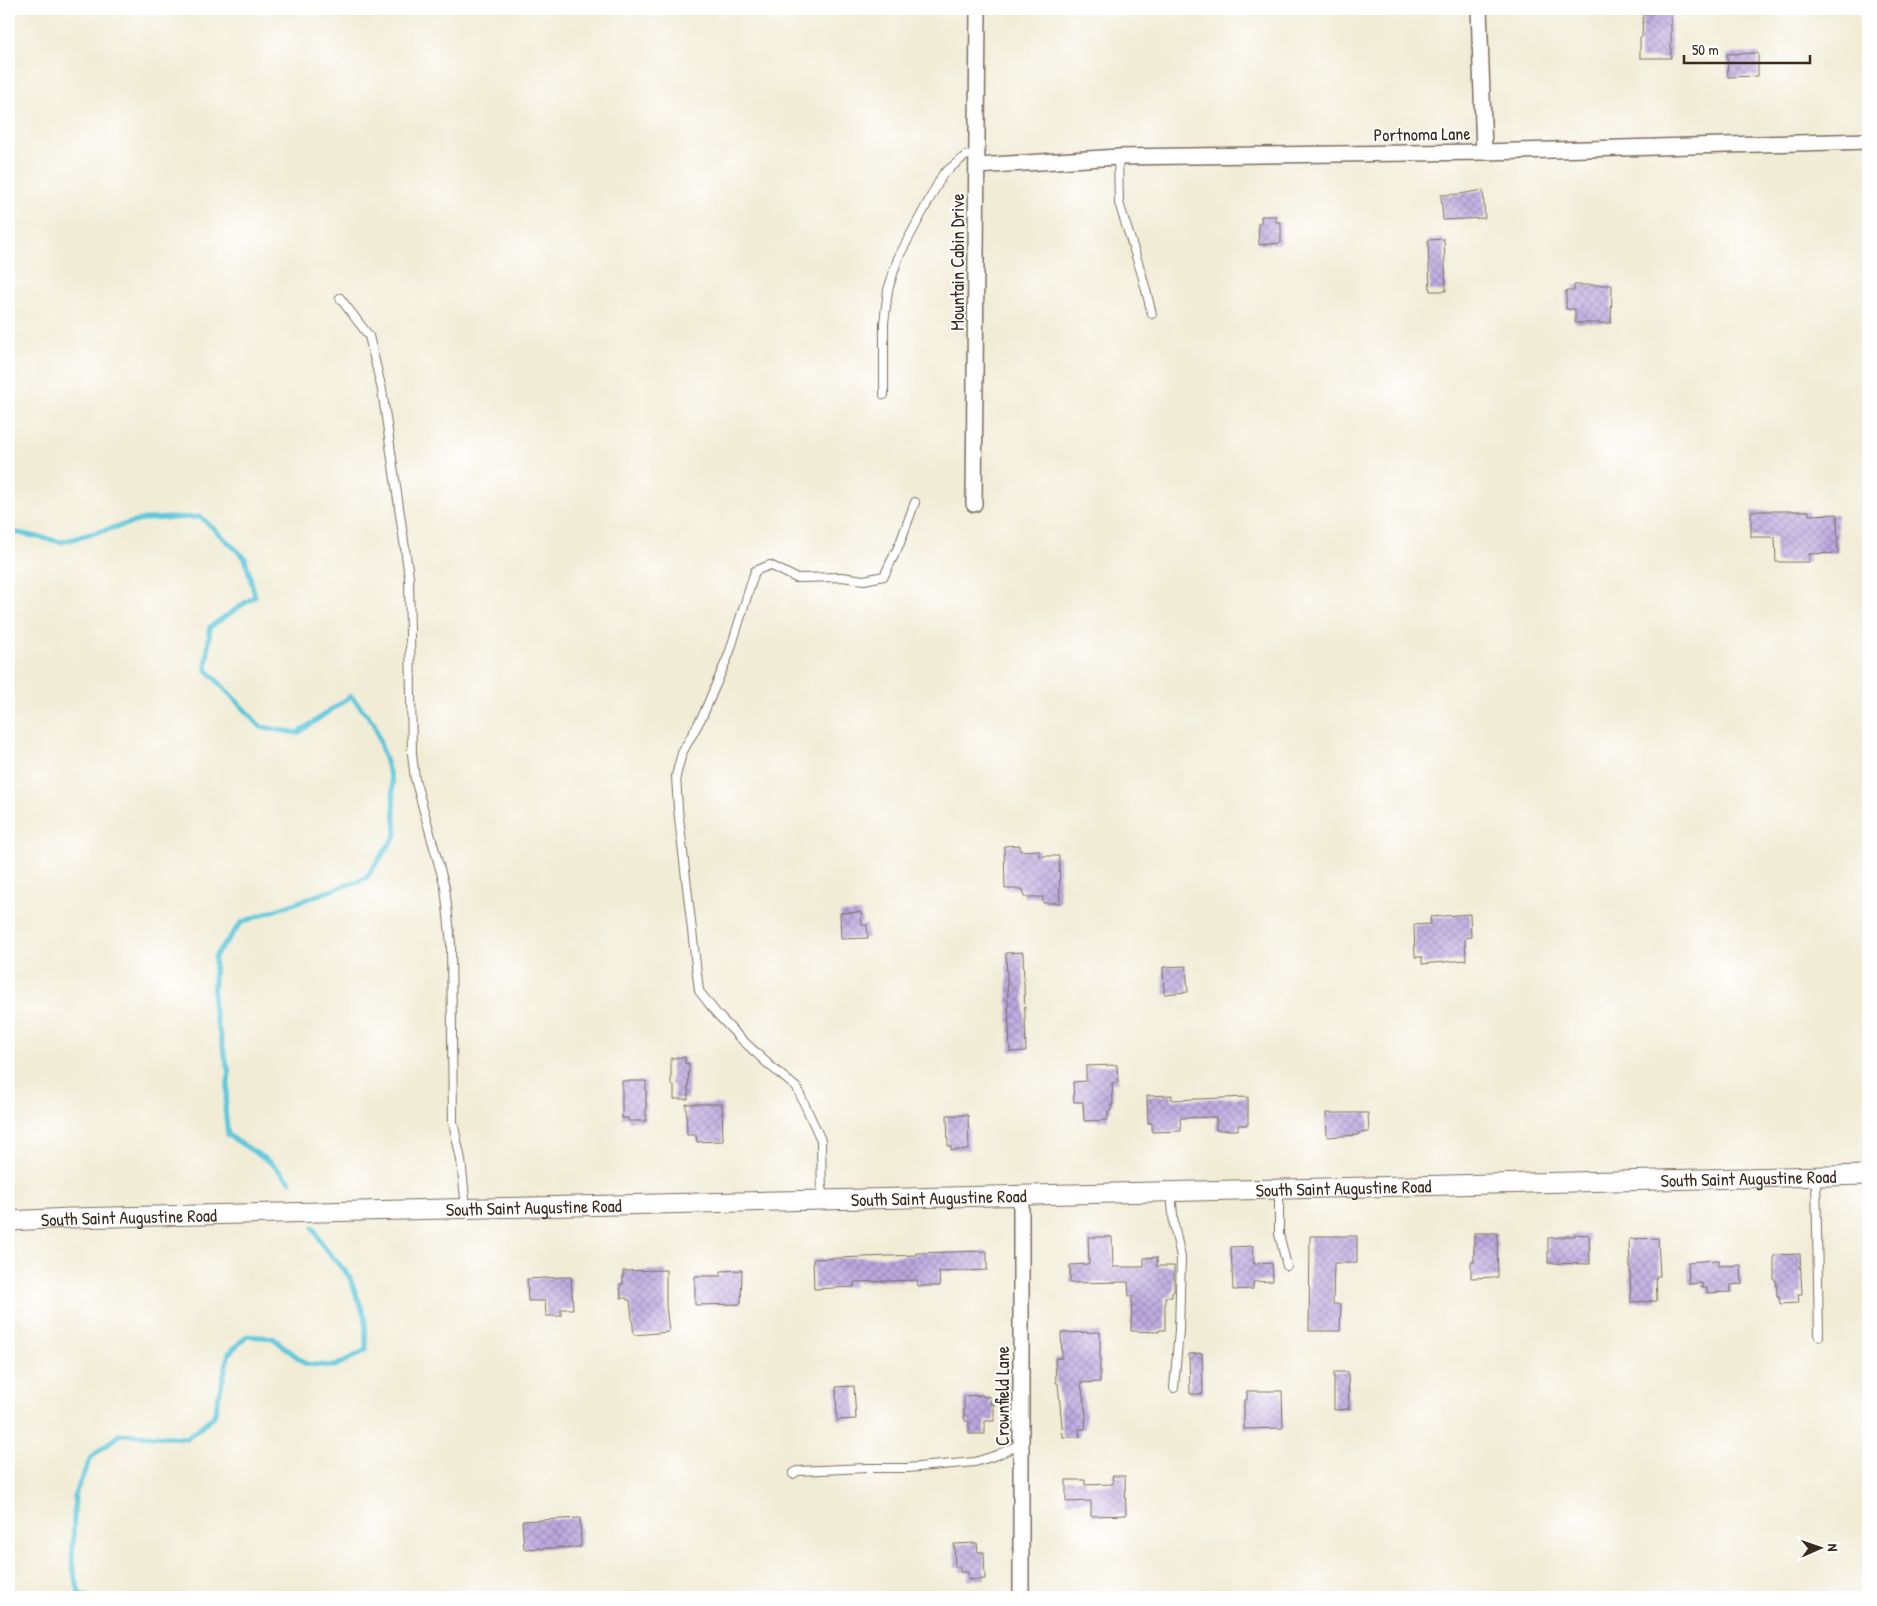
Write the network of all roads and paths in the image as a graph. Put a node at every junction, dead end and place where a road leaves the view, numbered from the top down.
1 (1479, 9) edge
2 (978, 15) edge
3 (1868, 142) edge
4 (1484, 152) junction
5 (1118, 157) junction
6 (977, 159) junction
7 (340, 298) dead end
8 (1152, 314) dead end
9 (884, 395) dead end
10 (915, 502) dead end
11 (974, 504) dead end
12 (1868, 1175) edge
13 (1816, 1176) junction
14 (1279, 1189) junction
15 (1171, 1191) junction
16 (1022, 1194) junction
17 (822, 1199) junction
18 (466, 1208) junction
19 (9, 1221) edge
20 (1287, 1266) dead end
21 (1819, 1336) dead end
22 (1174, 1388) dead end
23 (1021, 1444) junction
24 (793, 1474) dead end
25 (1020, 1597) edge

1 - 4 street
2 - 6 street, Mountain Cabin Drive
3 - 4 street, Portnoma Lane
4 - 5 street, Portnoma Lane
5 - 6 street, Portnoma Lane
5 - 8 lane
6 - 9 lane
6 - 11 street, Mountain Cabin Drive
7 - 18 lane
10 - 17 lane
12 - 13 street, South Saint Augustine Road
13 - 14 street, South Saint Augustine Road
13 - 21 lane
14 - 15 street, South Saint Augustine Road
14 - 20 lane
15 - 16 street, South Saint Augustine Road
15 - 22 lane
16 - 17 street, South Saint Augustine Road
16 - 23 street, Crownfield Lane
17 - 18 street, South Saint Augustine Road
18 - 19 street, South Saint Augustine Road
23 - 24 lane
23 - 25 street, Crownfield Lane

